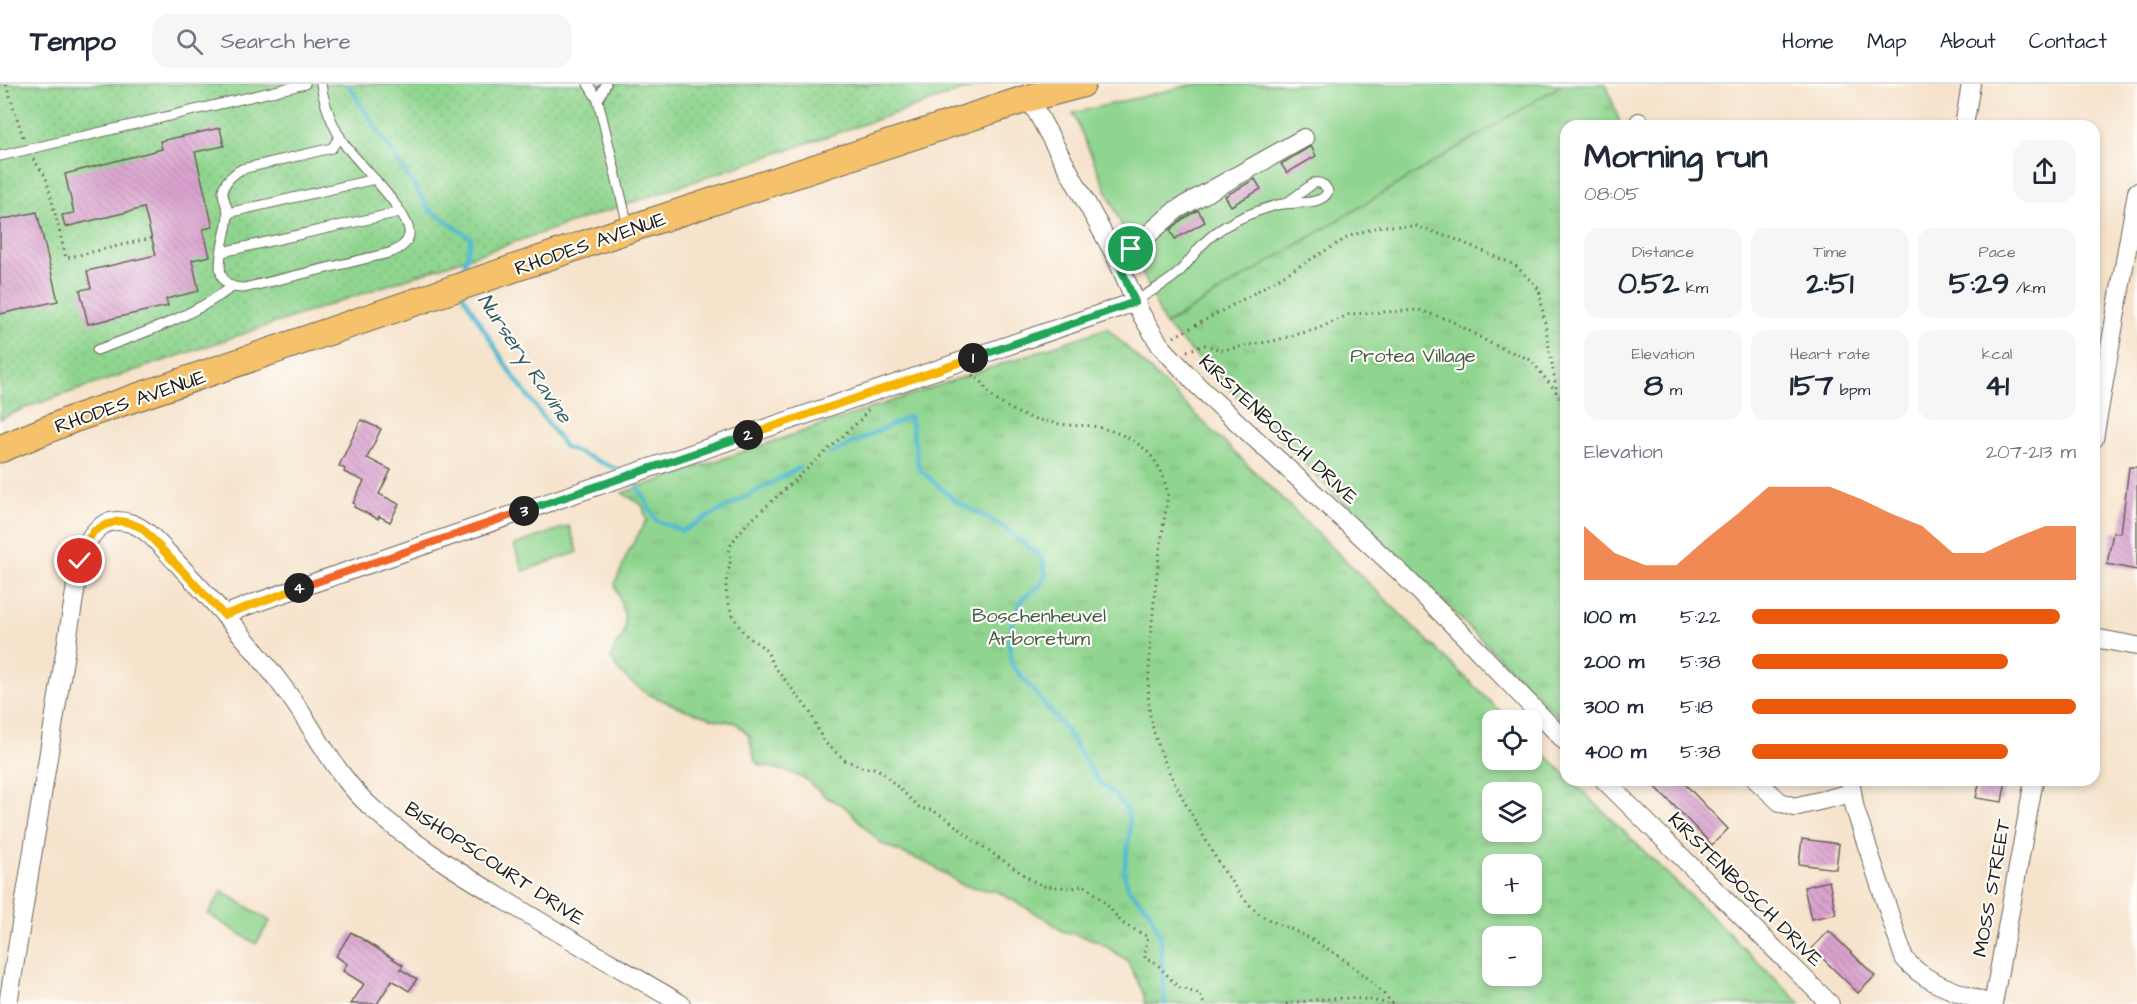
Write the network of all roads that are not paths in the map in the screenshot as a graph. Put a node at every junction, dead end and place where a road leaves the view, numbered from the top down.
1 (305, 84) edge
2 (321, 84) edge
3 (588, 84) edge
4 (606, 84) edge
5 (1082, 84) edge
6 (1971, 84) edge
7 (1029, 98) junction
8 (598, 100) junction
9 (1965, 120) edge
10 (340, 136) junction
11 (1304, 138) dead end
12 (332, 148) junction
13 (353, 155) junction
14 (0, 156) edge
15 (375, 179) junction
16 (2137, 192) edge
17 (1288, 202) dead end
18 (400, 212) junction
19 (228, 213) junction
20 (628, 229) junction
21 (222, 252) junction
22 (1116, 257) junction
23 (232, 287) junction
24 (1135, 302) junction
25 (97, 350) dead end
26 (2100, 405) edge
27 (0, 449) edge
28 (224, 615) junction
29 (2100, 639) edge
30 (2137, 645) edge
31 (1560, 736) edge
32 (1610, 786) edge
33 (1763, 786) edge
34 (2033, 786) edge
35 (1851, 787) edge
36 (8, 1004) edge
37 (681, 1004) edge
38 (1830, 1004) edge
39 (1991, 1004) edge

1 - 14 lane
2 - 10 lane
3 - 8 lane
4 - 8 lane
5 - 7 main road, RHODES AVENUE
6 - 9 street
7 - 20 main road, RHODES AVENUE
7 - 22 street, KIRSTENBOSCH DRIVE
8 - 20 lane
10 - 12 lane
10 - 13 lane
11 - 22 street
12 - 13 lane
12 - 19 lane
13 - 15 lane
15 - 18 lane
15 - 19 lane
16 - 26 street
17 - 24 lane
18 - 21 lane
18 - 23 lane
19 - 21 lane
20 - 27 main road, RHODES AVENUE
21 - 23 lane
22 - 24 street, KIRSTENBOSCH DRIVE
23 - 25 lane
24 - 28 street
24 - 31 street, KIRSTENBOSCH DRIVE
28 - 36 street, BISHOPSCOURT DRIVE
28 - 37 street, BISHOPSCOURT DRIVE
29 - 30 street
32 - 38 street, KIRSTENBOSCH DRIVE
33 - 35 street
34 - 39 street, MOSS STREET
35 - 39 street

